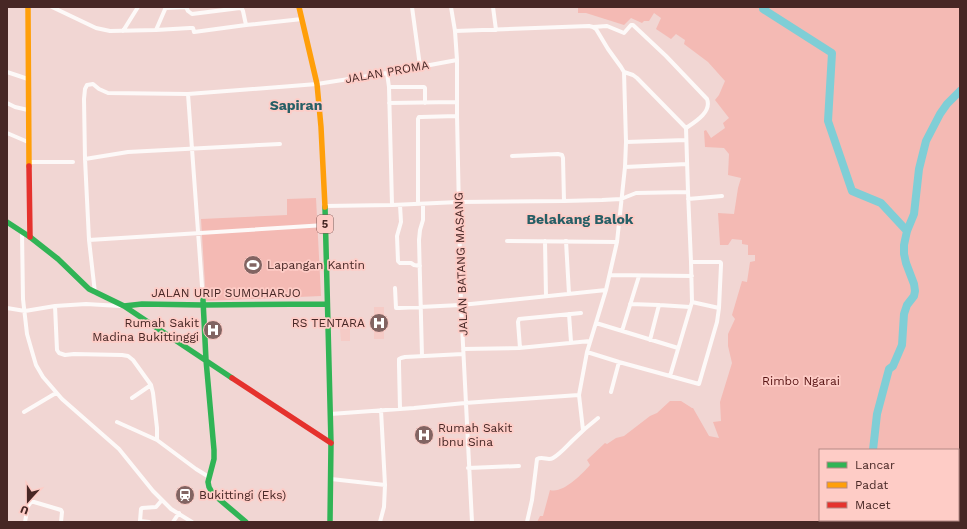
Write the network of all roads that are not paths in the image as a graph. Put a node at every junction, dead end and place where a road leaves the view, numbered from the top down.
1 (28, 7) edge
2 (52, 7) edge
3 (138, 7) edge
4 (186, 7) edge
5 (298, 7) edge
6 (412, 7) edge
7 (450, 7) edge
8 (493, 7) edge
9 (165, 8) edge
10 (302, 19) junction
11 (246, 24) junction
12 (593, 27) junction
13 (156, 30) junction
14 (496, 30) junction
15 (123, 31) junction
16 (455, 31) junction
17 (457, 60) junction
18 (420, 66) junction
19 (7, 72) edge
20 (624, 72) junction
21 (387, 73) junction
22 (28, 79) junction
23 (317, 84) junction
24 (389, 87) junction
25 (188, 94) junction
26 (456, 102) junction
27 (7, 103) edge
28 (389, 103) junction
29 (425, 103) junction
30 (28, 110) junction
31 (457, 116) junction
32 (686, 128) junction
33 (7, 133) edge
34 (686, 140) junction
35 (28, 142) junction
36 (626, 142) junction
37 (280, 144) dead end
38 (192, 149) junction
39 (512, 156) dead end
40 (85, 158) junction
41 (29, 162) junction
42 (73, 162) dead end
43 (687, 164) junction
44 (625, 167) junction
45 (688, 192) junction
46 (722, 196) dead end
47 (621, 199) junction
48 (688, 199) junction
49 (564, 201) junction
50 (459, 202) junction
51 (420, 204) junction
52 (392, 205) junction
53 (400, 205) junction
54 (325, 206) junction
55 (7, 222) edge
56 (325, 225) junction
57 (22, 232) junction
58 (198, 233) junction
59 (30, 237) junction
60 (89, 240) junction
61 (507, 241) dead end
62 (544, 241) junction
63 (566, 241) junction
64 (617, 242) junction
65 (691, 262) junction
66 (420, 266) junction
67 (610, 275) junction
68 (639, 276) junction
69 (692, 276) junction
70 (395, 288) dead end
71 (606, 290) junction
72 (95, 293) junction
73 (569, 294) junction
74 (546, 296) junction
75 (692, 302) junction
76 (203, 303) junction
77 (327, 304) junction
78 (630, 304) junction
79 (461, 305) junction
80 (659, 305) junction
81 (55, 306) junction
82 (124, 306) junction
83 (421, 307) junction
84 (690, 307) junction
85 (7, 308) edge
86 (719, 308) junction
87 (25, 310) junction
88 (581, 313) dead end
89 (569, 314) junction
90 (596, 323) junction
91 (622, 331) junction
92 (650, 340) junction
93 (590, 341) junction
94 (571, 342) junction
95 (520, 348) junction
96 (678, 348) junction
97 (463, 352) junction
98 (587, 352) junction
99 (422, 356) junction
100 (206, 360) junction
101 (619, 362) junction
102 (670, 376) junction
103 (151, 385) junction
104 (611, 392) dead end
105 (56, 393) junction
106 (579, 395) junction
107 (132, 398) dead end
108 (465, 402) junction
109 (400, 409) junction
110 (381, 410) junction
111 (24, 412) dead end
112 (330, 414) junction
113 (598, 418) dead end
114 (117, 422) dead end
115 (583, 430) junction
116 (157, 440) junction
117 (331, 443) junction
118 (519, 466) dead end
119 (468, 468) junction
120 (209, 477) junction
121 (331, 479) junction
122 (385, 485) junction
123 (162, 500) junction
124 (179, 513) junction
125 (25, 522) edge
126 (61, 522) edge
127 (149, 522) edge
128 (173, 522) edge
129 (192, 522) edge
130 (246, 522) edge
131 (330, 522) edge
132 (380, 522) edge
133 (472, 522) edge
134 (526, 522) edge

1 - 22 main road
2 - 15 street
3 - 15 street
4 - 9 street
4 - 11 street
5 - 10 main road, 5
6 - 18 street
7 - 16 street, JALAN BATANG MASANG
8 - 14 street
9 - 13 street
10 - 11 street
10 - 23 main road, 5
11 - 13 street
12 - 14 street
12 - 20 street
12 - 32 street
13 - 15 street
14 - 16 street
16 - 17 street, JALAN BATANG MASANG
17 - 18 street, JALAN PROMA
17 - 26 street, JALAN BATANG MASANG
18 - 21 street, JALAN PROMA
19 - 22 street
20 - 32 street
20 - 36 street
21 - 23 street, JALAN PROMA
21 - 24 street
22 - 30 main road
23 - 25 street, JALAN PROMA
23 - 54 main road, 5
24 - 28 street
24 - 29 street
25 - 38 street
25 - 40 street, JALAN PROMA
26 - 29 street
26 - 31 street, JALAN BATANG MASANG
27 - 30 street
28 - 29 street
28 - 52 street
30 - 35 main road
31 - 50 street, JALAN BATANG MASANG
31 - 51 street
32 - 34 street
33 - 35 street
34 - 36 street
34 - 43 street
35 - 41 main road
36 - 44 street
37 - 38 street
38 - 40 street
38 - 58 street
39 - 49 street
40 - 60 street
41 - 42 street
41 - 59 main road
43 - 44 street
43 - 45 street
44 - 47 street
45 - 47 street
45 - 48 street
46 - 48 street
47 - 49 street
47 - 64 street
48 - 65 street
49 - 50 street
50 - 51 street
50 - 79 street, JALAN BATANG MASANG
51 - 53 street
51 - 66 street
52 - 53 street
52 - 54 street
53 - 66 street
54 - 56 main road, 5
55 - 57 main road
56 - 58 street
56 - 77 main road, 5
57 - 59 main road
57 - 87 street
58 - 60 street
58 - 76 street
59 - 72 main road
60 - 72 street
61 - 62 street
62 - 63 street
62 - 74 street
63 - 64 street
63 - 73 street
64 - 67 street
65 - 69 street
65 - 86 street
66 - 83 street
67 - 68 street
67 - 71 street
68 - 69 street
68 - 78 street
69 - 75 street
70 - 83 street
71 - 73 street
71 - 90 street
72 - 82 main road
73 - 74 street
74 - 79 street
75 - 84 street
75 - 86 street
76 - 77 main road, JALAN URIP SUMOHARJO
76 - 82 main road, JALAN URIP SUMOHARJO
76 - 100 main road
77 - 112 main road, 5
78 - 80 street
78 - 91 street
79 - 83 street
79 - 97 street, JALAN BATANG MASANG
80 - 84 street
80 - 92 street
81 - 82 street
81 - 87 street
81 - 103 street
82 - 100 main road
83 - 99 street
84 - 96 street
85 - 87 street
86 - 102 street
87 - 105 street
88 - 89 street
89 - 94 street
89 - 95 street
90 - 91 street
90 - 93 street
91 - 92 street
92 - 96 street
93 - 94 street
93 - 98 street
94 - 95 street
95 - 97 street
96 - 102 street
97 - 99 street
97 - 108 street, JALAN BATANG MASANG
98 - 101 street
98 - 106 street
99 - 109 street
100 - 117 main road
100 - 120 main road
101 - 102 street
101 - 104 street
103 - 107 street
103 - 116 street
105 - 111 street
105 - 123 street
106 - 108 street
106 - 115 street
108 - 109 street
108 - 119 street, JALAN BATANG MASANG
109 - 110 street
110 - 112 street
110 - 122 street
112 - 117 main road, 5
113 - 115 street
114 - 116 street
115 - 134 street
116 - 120 street
117 - 121 main road
118 - 119 street
119 - 133 street, JALAN BATANG MASANG
120 - 130 main road
121 - 122 street
121 - 131 main road
122 - 132 street
123 - 124 street
123 - 127 street
124 - 128 street
124 - 129 street
125 - 126 street

